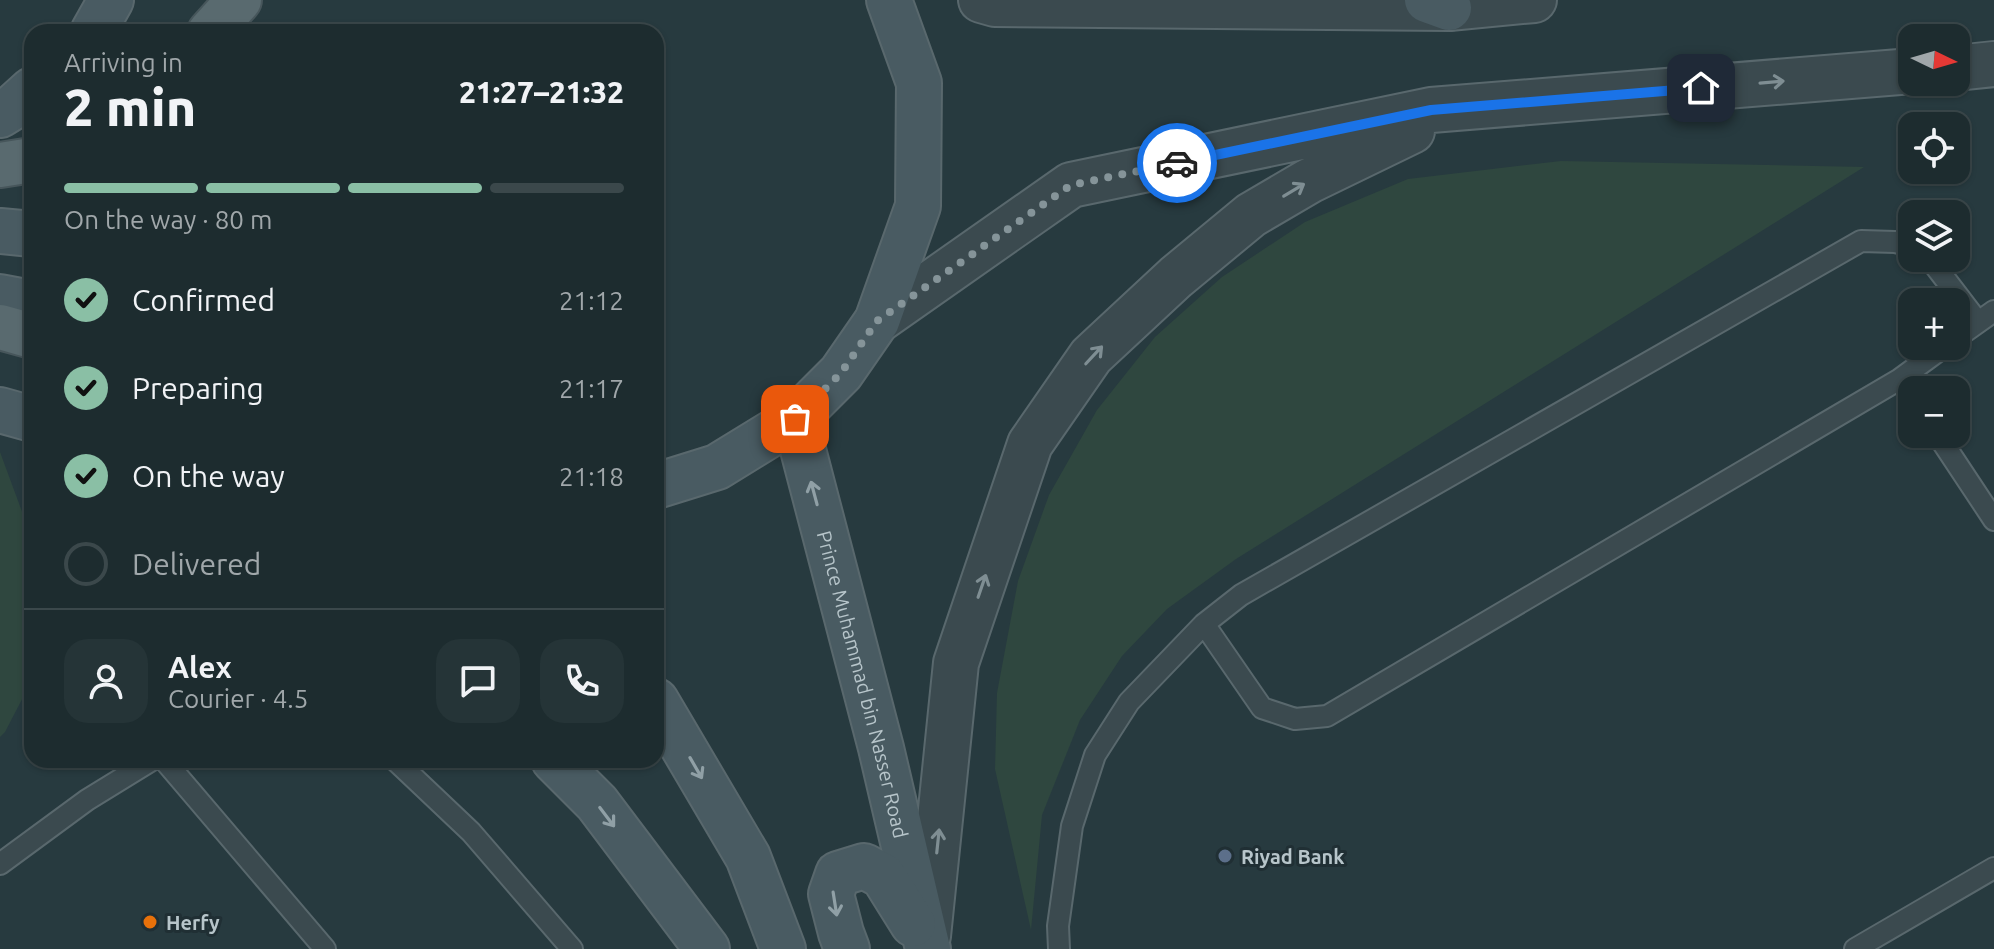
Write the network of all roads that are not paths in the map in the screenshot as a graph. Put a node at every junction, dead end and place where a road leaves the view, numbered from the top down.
1 (111, 0) edge
2 (239, 0) edge
3 (254, 0) edge
4 (889, 0) edge
5 (981, 0) edge
6 (1534, 0) edge
7 (1438, 4) edge
8 (98, 24) edge
9 (217, 24) edge
10 (245, 24) edge
11 (1994, 64) edge
12 (1970, 67) edge
13 (1898, 72) edge
14 (24, 97) edge
15 (1459, 108) junction
16 (0, 115) edge
17 (24, 161) edge
18 (0, 165) edge
19 (0, 231) edge
20 (24, 233) edge
21 (1898, 243) edge
22 (1943, 272) edge
23 (0, 297) edge
24 (24, 302) edge
25 (1986, 316) edge
26 (877, 321) junction
27 (0, 327) edge
28 (24, 334) edge
29 (1926, 360) edge
30 (1904, 376) edge
31 (1898, 380) edge
32 (0, 410) edge
33 (24, 417) edge
34 (795, 419) junction
35 (1946, 448) edge
36 (664, 484) edge
37 (1994, 520) edge
38 (1204, 624) junction
39 (664, 715) edge
40 (139, 768) edge
41 (171, 768) edge
42 (403, 768) edge
43 (562, 768) edge
44 (0, 864) edge
45 (1994, 868) edge
46 (928, 948) edge
47 (325, 949) edge
48 (572, 949) edge
49 (707, 949) edge
50 (783, 949) edge
51 (847, 949) edge
52 (1059, 949) edge
53 (1855, 949) edge

1 - 8 main road
2 - 9 main road
3 - 10 main road
4 - 26 main road
5 - 7 street
6 - 7 street
11 - 12 street
15 -> 13 street
14 - 16 main road
15 - 26 street
46 -> 15 street
17 - 18 main road
19 - 20 main road
21 - 38 lane
22 - 25 lane
23 - 24 main road
26 - 34 main road
27 - 28 main road
29 - 30 lane
31 - 38 lane
32 - 33 main road
34 - 36 main road
46 -> 34 main road, Prince Muhammad bin Nasser Road
35 - 37 lane
38 - 52 lane
39 -> 50 main road
40 - 44 lane
41 - 47 lane
42 - 48 lane
43 -> 49 main road
45 - 53 lane
46 -> 51 main road

